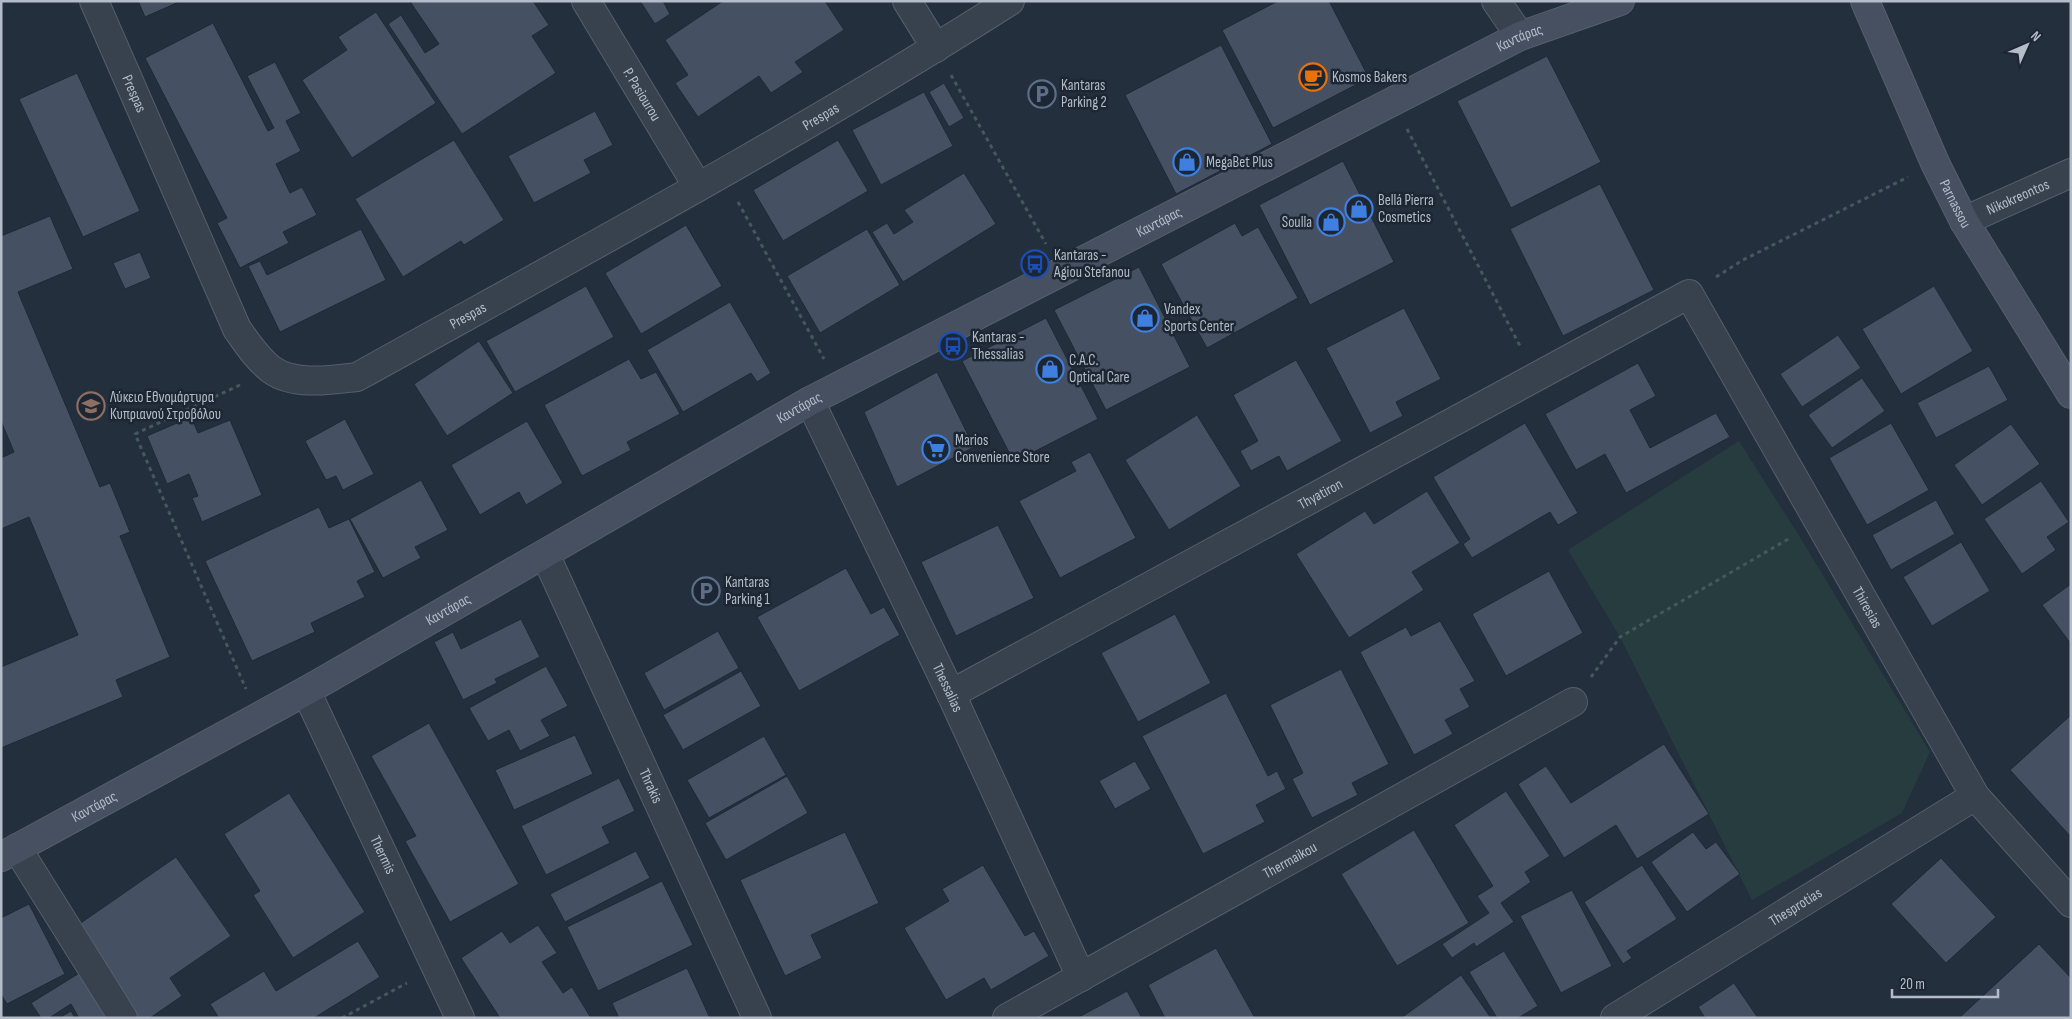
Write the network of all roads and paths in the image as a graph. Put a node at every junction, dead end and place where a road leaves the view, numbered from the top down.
1 (94, 1) edge
2 (586, 1) edge
3 (908, 1) edge
4 (1010, 1) edge
5 (1496, 1) edge
6 (1620, 1) edge
7 (1865, 1) edge
8 (1520, 36) junction
9 (936, 48) junction
10 (1393, 102) junction
11 (1935, 163) junction
12 (722, 173) junction
13 (2071, 173) edge
14 (698, 187) junction
15 (1964, 221) junction
16 (1062, 272) junction
17 (1689, 294) junction
18 (273, 370) junction
19 (1536, 376) junction
20 (839, 386) junction
21 (2071, 394) edge
22 (810, 401) junction
23 (1819, 521) junction
24 (545, 554) junction
25 (306, 691) junction
26 (951, 694) junction
27 (1573, 702) joint
28 (259, 717) junction
29 (1975, 796) junction
30 (9, 853) edge
31 (2071, 903) edge
32 (436, 967) junction
33 (1081, 977) junction
34 (123, 1018) edge
35 (342, 1018) edge
36 (460, 1018) edge
37 (757, 1018) edge
38 (1007, 1018) edge
39 (1615, 1018) edge

1 - 18 street, Prespas
2 - 14 street, P. Pasiourou
3 - 9 street
4 - 9 street, Prespas
5 - 8 street
6 - 8 street, Καντάρας
7 - 11 street, Parnassou
8 - 10 street, Καντάρας
9 - 12 street, Prespas
9 - 16 path
10 - 16 street, Καντάρας
10 - 19 path
11 - 15 street, Parnassou
11 - 17 path
12 - 14 street, Prespas
12 - 20 path
13 - 15 street, Nikokreontos
14 - 18 street, Prespas
15 - 21 street, Parnassou
16 - 20 street, Καντάρας
17 - 19 street, Thyatiron
17 - 23 street, Thiresias
18 - 28 path
19 - 26 street, Thyatiron
20 - 22 street, Καντάρας
22 - 24 street, Καντάρας
22 - 26 street, Thessalias
23 - 27 path
23 - 29 street, Thiresias
24 - 25 street, Καντάρας
24 - 37 street, Thrakis
25 - 28 street, Καντάρας
25 - 32 street, Thermis
26 - 33 street, Thessalias
27 - 33 street, Thermaikou
28 - 30 street, Καντάρας
29 - 31 street, Thiresias
29 - 39 street, Thesprotias
30 - 34 street
32 - 35 path
32 - 36 street, Thermis
33 - 38 street, Thermaikou

